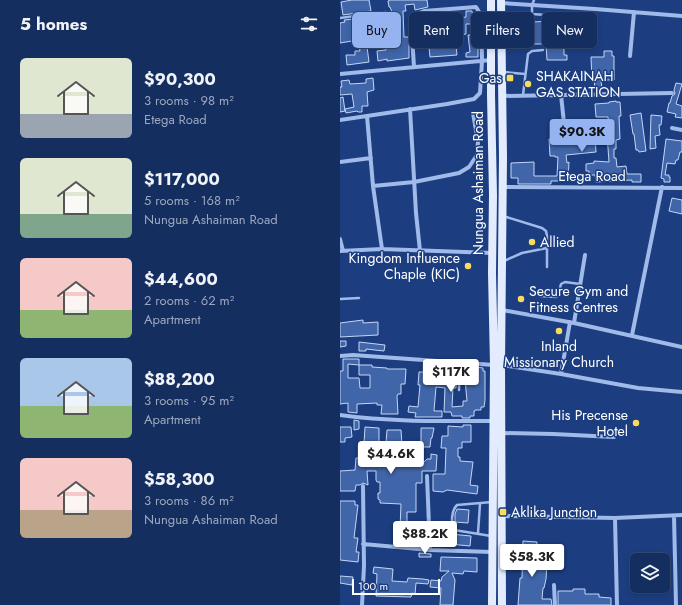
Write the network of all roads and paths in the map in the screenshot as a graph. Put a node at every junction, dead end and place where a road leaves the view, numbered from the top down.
1 (491, 0) edge
2 (534, 0) edge
3 (502, 2) edge
4 (532, 5) junction
5 (532, 12) edge
6 (634, 12) junction
7 (352, 16) edge
8 (682, 16) edge
9 (340, 18) edge
10 (543, 50) dead end
11 (630, 56) dead end
12 (492, 60) junction
13 (482, 61) junction
14 (414, 67) junction
15 (502, 72) junction
16 (340, 74) edge
17 (525, 74) junction
18 (672, 93) dead end
19 (561, 95) junction
20 (502, 96) junction
21 (523, 96) junction
22 (410, 109) junction
23 (473, 113) dead end
24 (367, 116) junction
25 (502, 117) junction
26 (492, 118) junction
27 (340, 120) edge
28 (564, 123) dead end
29 (672, 128) dead end
30 (682, 130) edge
31 (371, 158) junction
32 (340, 162) edge
33 (414, 182) junction
34 (373, 186) junction
35 (502, 187) junction
36 (662, 187) junction
37 (682, 188) edge
38 (503, 212) junction
39 (340, 239) edge
40 (547, 248) junction
41 (382, 250) junction
42 (341, 251) edge
43 (420, 251) junction
44 (492, 254) junction
45 (585, 255) dead end
46 (503, 262) junction
47 (547, 267) dead end
48 (580, 284) junction
49 (540, 296) dead end
50 (359, 298) dead end
51 (340, 299) edge
52 (502, 310) junction
53 (572, 323) junction
54 (632, 335) junction
55 (682, 347) edge
56 (340, 356) edge
57 (460, 362) junction
58 (498, 365) junction
59 (561, 374) junction
60 (459, 390) dead end
61 (682, 392) edge
62 (340, 416) edge
63 (494, 420) junction
64 (502, 433) junction
65 (614, 437) dead end
66 (427, 476) dead end
67 (363, 486) dead end
68 (494, 502) junction
69 (480, 504) junction
70 (682, 515) edge
71 (502, 516) junction
72 (674, 516) junction
73 (615, 518) junction
74 (478, 533) junction
75 (493, 537) junction
76 (362, 544) junction
77 (430, 550) junction
78 (492, 552) junction
79 (554, 585) dead end
80 (362, 605) edge
81 (492, 605) edge
82 (502, 605) edge
83 (555, 605) edge
84 (617, 605) edge
85 (676, 605) edge

1 - 12 main road, Nungua Ashaiman Road
2 - 4 lane
3 - 4 street
3 - 15 main road, Nungua Ashaiman Road
4 - 5 lane
4 - 6 street
6 - 8 street
6 - 11 street
7 - 9 lane
10 - 17 lane
12 - 13 street
12 - 26 main road, Nungua Ashaiman Road
13 - 14 street
13 - 14 street
13 - 22 street
14 - 16 street
15 - 17 lane
15 - 20 main road, Nungua Ashaiman Road
17 - 21 lane
18 - 19 street
19 - 21 street
19 - 28 street
20 - 21 street
20 - 25 main road, Nungua Ashaiman Road
22 - 24 street
22 - 33 street
23 - 33 street
24 - 27 street
24 - 31 street
25 - 26 main road
25 - 35 main road, Nungua Ashaiman Road
26 - 44 main road, Nungua Ashaiman Road
29 - 30 street
31 - 32 street
31 - 34 street
33 - 34 street
33 - 43 street
34 - 41 street
35 - 36 street, Etega Road
35 - 38 main road, Nungua Ashaiman Road
36 - 37 street, Etega Road
36 - 54 street
38 - 40 lane
38 - 46 main road, Nungua Ashaiman Road
39 - 42 street
40 - 46 lane
40 - 47 lane
41 - 42 street
41 - 43 street
43 - 44 street
44 - 58 main road, Nungua Ashaiman Road
45 - 48 street
46 - 52 main road, Nungua Ashaiman Road
48 - 49 lane
48 - 53 street
50 - 51 lane
52 - 53 street
52 - 58 main road, Nungua Ashaiman Road
53 - 54 street
53 - 59 street
54 - 55 street
56 - 57 street
57 - 58 street
57 - 60 lane
58 - 59 street
58 - 63 main road, Nungua Ashaiman Road
58 - 64 main road, Nungua Ashaiman Road
59 - 61 street
62 - 63 street
63 - 68 main road, Nungua Ashaiman Road
64 - 65 street
64 - 71 main road, Nungua Ashaiman Road
66 - 77 street
67 - 76 street
68 - 69 lane
68 - 75 main road, Nungua Ashaiman Road
69 - 74 lane
69 - 74 lane
70 - 72 street
71 - 73 street
71 - 82 main road, Nungua Ashaiman Road
72 - 73 street
72 - 85 street
73 - 84 street
74 - 75 lane
75 - 78 main road, Nungua Ashaiman Road
76 - 77 street
76 - 80 street
77 - 78 street
78 - 81 main road, Nungua Ashaiman Road
79 - 83 street

